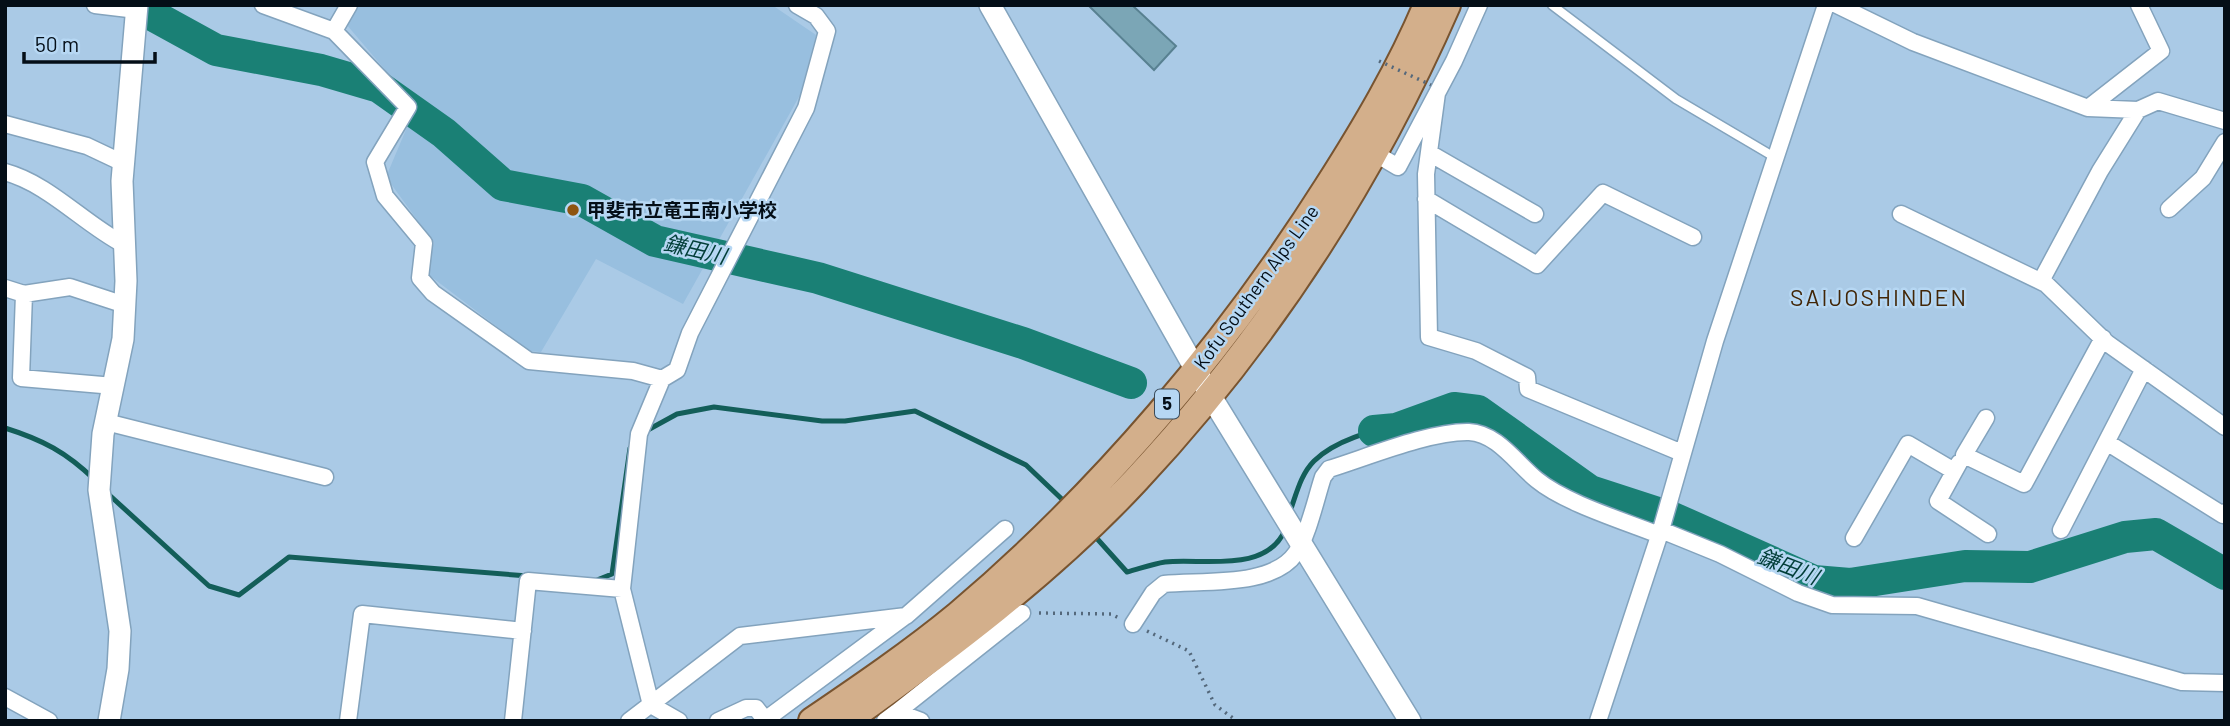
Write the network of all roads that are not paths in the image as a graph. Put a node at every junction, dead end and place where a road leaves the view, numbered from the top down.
1 (95, 5) edge
2 (263, 5) edge
3 (349, 5) edge
4 (797, 5) edge
5 (990, 5) edge
6 (1427, 5) edge
7 (1447, 5) edge
8 (1479, 5) edge
9 (1552, 5) edge
10 (1826, 5) edge
11 (1837, 5) edge
12 (2139, 5) edge
13 (137, 8) edge
14 (334, 31) junction
15 (1434, 89) junction
16 (2088, 108) junction
17 (2138, 110) junction
18 (2225, 121) edge
19 (5, 124) edge
20 (2225, 142) edge
21 (1365, 148) junction
22 (1431, 154) junction
23 (1776, 158) junction
24 (123, 163) junction
25 (5, 172) edge
26 (1426, 198) junction
27 (2169, 209) dead end
28 (1535, 214) dead end
29 (1901, 214) dead end
30 (1693, 237) dead end
31 (123, 244) junction
32 (2041, 281) junction
33 (5, 288) edge
34 (24, 294) junction
35 (125, 305) junction
36 (2103, 338) junction
37 (1198, 368) junction
38 (2144, 369) junction
39 (13, 377) edge
40 (662, 379) junction
41 (114, 386) junction
42 (1210, 395) junction
43 (1986, 418) dead end
44 (106, 422) junction
45 (2225, 427) edge
46 (2108, 443) junction
47 (1682, 453) junction
48 (1964, 455) junction
49 (1954, 471) junction
50 (325, 477) dead end
51 (2225, 512) edge
52 (1005, 529) dead end
53 (2061, 530) dead end
54 (1660, 531) junction
55 (1988, 534) dead end
56 (1298, 538) junction
57 (1854, 538) dead end
58 (622, 589) junction
59 (1022, 613) road end
60 (906, 616) junction
61 (1133, 624) road end
62 (523, 631) junction
63 (2225, 683) edge
64 (5, 697) edge
65 (651, 705) junction
66 (891, 717) edge
67 (766, 720) edge
68 (48, 721) edge
69 (109, 721) edge
70 (348, 721) edge
71 (513, 721) edge
72 (629, 721) edge
73 (679, 721) edge
74 (718, 721) edge
75 (812, 721) edge
76 (846, 721) edge
77 (921, 721) edge
78 (1410, 721) edge
79 (1598, 721) edge

1 - 13 street
2 - 14 street
3 - 14 street
4 - 40 street
5 - 37 street
6 - 21 main road, Kofu Southern Alps Line / 5
7 - 21 main road, Kofu Southern Alps Line / 5
8 - 15 street
9 - 23 lane
10 - 23 street
11 - 16 street
12 - 16 street
13 - 24 street
14 - 40 street
15 - 21 street
15 - 22 street
16 - 17 street
17 - 18 street
17 - 32 street
19 - 24 street
20 - 27 street
21 - 37 main road, Kofu Southern Alps Line / 5
21 - 42 main road, Kofu Southern Alps Line / 5
22 - 26 street
22 - 28 street
23 - 47 street
24 - 31 street
25 - 31 street
26 - 30 street
26 - 47 street
29 - 32 street
31 - 35 street
32 - 36 street
33 - 34 street
34 - 35 street
34 - 39 street
35 - 41 street
36 - 38 street
36 - 48 street
37 - 42 street
37 - 75 main road, Kofu Southern Alps Line / 5
38 - 45 street
38 - 46 street
39 - 41 street
40 - 58 street
41 - 44 street
42 - 56 street
42 - 76 main road, Kofu Southern Alps Line / 5
43 - 48 street
44 - 50 street
44 - 69 street
46 - 51 street
46 - 53 street
47 - 54 street
48 - 49 street
49 - 55 street
49 - 57 street
52 - 60 street
54 - 56 street
54 - 63 street
54 - 79 street
56 - 61 street
56 - 78 street
58 - 62 street
58 - 65 street
59 - 66 street
60 - 65 street
60 - 67 street
62 - 70 street
62 - 71 street
64 - 68 street
65 - 72 street
65 - 73 street
66 - 77 street
67 - 74 street

